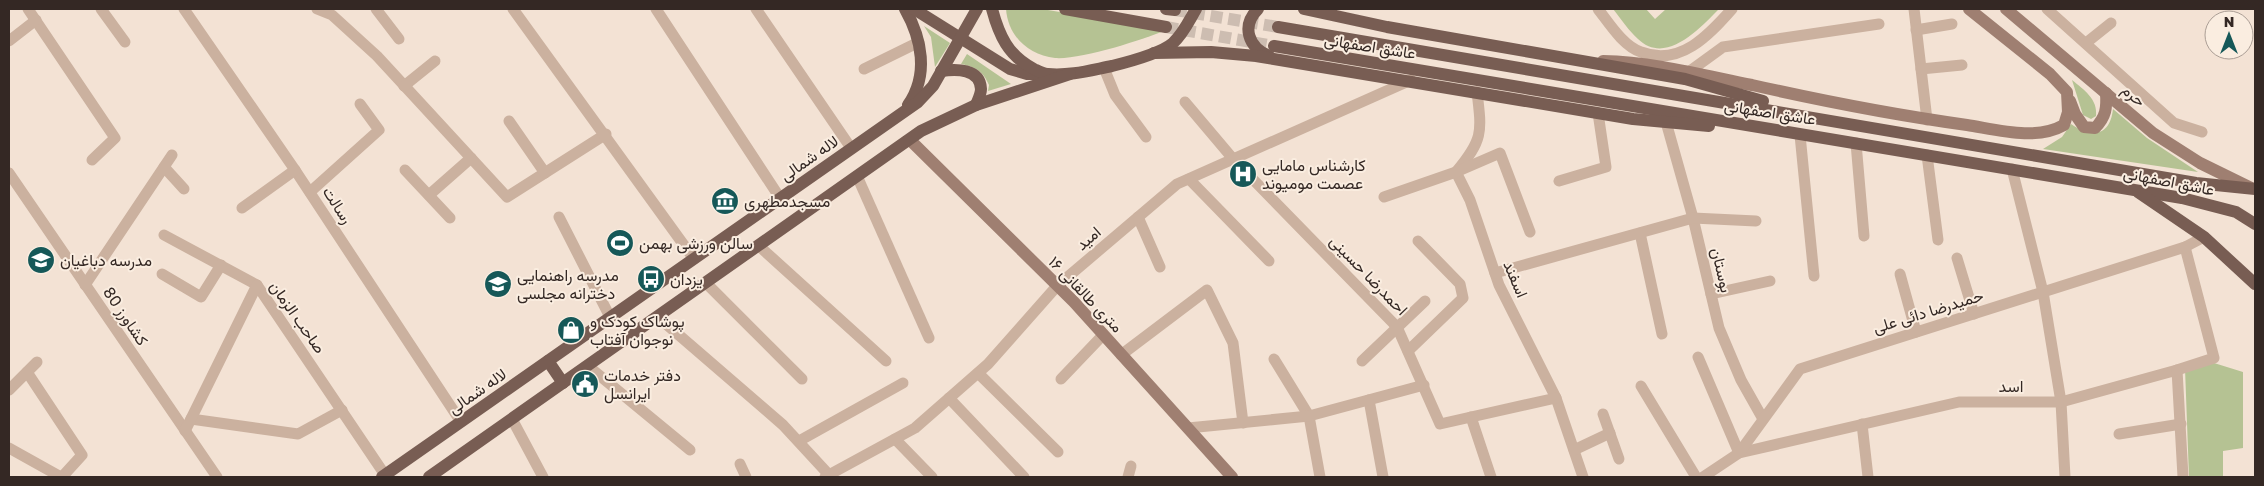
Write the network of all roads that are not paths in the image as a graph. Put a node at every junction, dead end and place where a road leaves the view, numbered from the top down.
1 (28, 9) edge
2 (100, 9) edge
3 (184, 9) edge
4 (317, 9) edge
5 (376, 9) edge
6 (513, 9) edge
7 (656, 9) edge
8 (756, 9) edge
9 (905, 9) edge
10 (914, 9) edge
11 (977, 9) edge
12 (992, 9) edge
13 (1065, 9) edge
14 (1258, 9) edge
15 (1303, 9) edge
16 (1598, 9) edge
17 (1732, 9) edge
18 (1914, 9) edge
19 (1969, 9) edge
20 (2006, 9) edge
21 (2046, 9) edge
22 (1193, 11) edge
23 (336, 12) edge
24 (36, 20) junction
25 (2111, 23) dead end
26 (1879, 24) dead end
27 (1952, 24) dead end
28 (1166, 27) tunnel mouth
29 (1278, 27) tunnel mouth
30 (1916, 30) junction
31 (960, 38) junction
32 (399, 39) dead end
33 (9, 40) edge
34 (125, 42) dead end
35 (919, 42) junction
36 (2086, 43) junction
37 (1274, 46) tunnel mouth
38 (1154, 53) junction
39 (1582, 60) junction
40 (435, 61) dead end
41 (1298, 64) junction
42 (1962, 65) dead end
43 (1104, 68) junction
44 (864, 69) dead end
45 (1920, 69) junction
46 (941, 71) junction
47 (1690, 71) junction
48 (1045, 74) junction
49 (1070, 74) junction
50 (1411, 80) junction
51 (404, 86) junction
52 (1478, 92) junction
53 (2067, 92) junction
54 (2106, 93) junction
55 (1185, 102) dead end
56 (360, 104) dead end
57 (976, 105) junction
58 (902, 112) junction
59 (1598, 113) junction
60 (1823, 118) junction
61 (1927, 120) junction
62 (509, 121) dead end
63 (1666, 122) junction
64 (2202, 132) dead end
65 (606, 134) junction
66 (1800, 135) junction
67 (1146, 137) dead end
68 (1821, 137) junction
69 (910, 140) junction
70 (1856, 143) junction
71 (851, 148) junction
72 (172, 155) dead end
73 (1927, 155) junction
74 (471, 158) junction
75 (92, 160) dead end
76 (1234, 160) junction
77 (164, 167) junction
78 (2012, 169) junction
79 (295, 170) junction
80 (405, 170) dead end
81 (1456, 172) junction
82 (9, 173) edge
83 (545, 173) junction
84 (858, 176) junction
85 (1189, 179) junction
86 (1559, 181) dead end
87 (184, 189) dead end
88 (2254, 189) edge
89 (2134, 190) junction
90 (310, 192) junction
91 (429, 196) junction
92 (1384, 197) dead end
93 (780, 198) junction
94 (242, 208) dead end
95 (559, 217) dead end
96 (1138, 217) junction
97 (450, 218) dead end
98 (1693, 218) junction
99 (1756, 221) dead end
100 (2255, 224) edge
101 (1530, 232) dead end
102 (1640, 233) junction
103 (164, 235) dead end
104 (1864, 236) dead end
105 (2204, 237) junction
106 (1938, 240) dead end
107 (1418, 241) dead end
108 (758, 246) junction
109 (2185, 247) junction
110 (1957, 258) dead end
111 (694, 259) junction
112 (1269, 260) dead end
113 (221, 265) junction
114 (1160, 267) dead end
115 (1495, 273) junction
116 (162, 274) dead end
117 (1900, 274) dead end
118 (1814, 276) dead end
119 (1770, 282) dead end
120 (706, 283) junction
121 (2255, 284) edge
122 (85, 285) junction
123 (257, 285) junction
124 (1057, 286) junction
125 (2043, 292) junction
126 (1711, 294) junction
127 (1425, 300) dead end
128 (1974, 314) junction
129 (658, 316) junction
130 (610, 317) junction
131 (1397, 327) junction
132 (1916, 332) junction
133 (1662, 334) dead end
134 (1103, 335) junction
135 (928, 338) dead end
136 (1408, 351) junction
137 (1121, 355) junction
138 (1698, 357) dead end
139 (1274, 359) dead end
140 (548, 361) junction
141 (886, 361) dead end
142 (1362, 361) dead end
143 (37, 362) dead end
144 (588, 366) junction
145 (2177, 370) junction
146 (27, 372) junction
147 (978, 373) junction
148 (1061, 379) dead end
149 (802, 380) dead end
150 (563, 383) junction
151 (903, 383) dead end
152 (1424, 385) junction
153 (1641, 386) dead end
154 (9, 390) edge
155 (949, 398) junction
156 (1556, 398) junction
157 (1369, 400) junction
158 (2061, 402) junction
159 (342, 410) junction
160 (1603, 414) dead end
161 (1309, 416) junction
162 (1471, 417) junction
163 (191, 419) junction
164 (512, 419) junction
165 (1763, 420) junction
166 (461, 422) junction
167 (1243, 423) junction
168 (1862, 424) junction
169 (2181, 424) junction
170 (1188, 428) junction
171 (185, 431) junction
172 (1610, 433) junction
173 (2120, 434) dead end
174 (895, 439) junction
175 (799, 441) junction
176 (9, 448) edge
177 (690, 450) dead end
178 (1574, 450) junction
179 (1058, 452) dead end
180 (1740, 453) junction
181 (1619, 459) dead end
182 (740, 464) dead end
183 (1132, 466) dead end
184 (1222, 472) edge
185 (383, 476) edge
186 (62, 477) edge
187 (216, 477) edge
188 (429, 477) edge
189 (543, 477) edge
190 (746, 477) edge
191 (828, 477) edge
192 (932, 477) edge
193 (1024, 477) edge
194 (1128, 477) edge
195 (1232, 477) edge
196 (1320, 477) edge
197 (1383, 477) edge
198 (1491, 477) edge
199 (1583, 477) edge
200 (1696, 477) edge
201 (1703, 477) edge
202 (1868, 477) edge
203 (2065, 477) edge
204 (2183, 477) edge

1 - 24 street
2 - 34 street
3 - 79 street, رسالت
4 - 23 street
5 - 32 street
6 - 65 street
7 - 93 street
8 - 71 street
9 - 35 main road
10 - 31 main road
11 - 31 main road, لاله شمالی
12 - 48 main road
13 - 28 main road
14 - 41 main road
15 - 39 main road
16 - 17 street
18 - 30 street
19 - 53 street
20 - 54 street, حرم
21 - 36 street
22 - 38 main road
23 - 51 street
24 - 33 street
24 - 75 street
25 - 36 street
26 - 47 street
27 - 30 street
29 - 60 main road, عاشق اصفهانی
30 - 45 street
31 - 46 main road, لاله شمالی
31 - 48 main road
35 - 44 street
35 - 58 main road
36 - 64 street
37 - 68 main road, عاشق اصفهانی
38 - 41 main road
38 - 43 main road
39 - 47 street
39 - 60 main road
40 - 51 street
41 - 50 main road
42 - 45 street
43 - 49 main road
43 - 67 street
45 - 61 street
46 - 57 main road
46 - 58 main road, لاله شمالی
47 - 61 street
48 - 49 main road
49 - 57 main road
50 - 52 main road
50 - 76 street, امید
51 - 74 street
52 - 59 main road
52 - 81 street
53 - 54 street
53 - 61 street
54 - 88 street, حرم
55 - 76 street, احمدرضا حسینی
56 - 90 street
57 - 69 main road
58 - 71 main road, لاله شمالی
59 - 63 main road
59 - 86 street
60 - 88 main road, عاشق اصفهانی
62 - 83 street
63 - 66 main road
63 - 98 street, بوستان
65 - 83 street
65 - 111 street
66 - 68 main road
66 - 118 street
68 - 70 main road, عاشق اصفهانی
69 - 84 main road
69 - 124 street, ۱۶ متری طالقانی
70 - 73 main road, عاشق اصفهانی
70 - 104 street
71 - 93 main road, لاله شمالی
72 - 77 street
73 - 78 main road, عاشق اصفهانی
73 - 106 street
74 - 83 street
74 - 91 street
76 - 85 street, امید
76 - 131 street, احمدرضا حسینی
77 - 87 street
77 - 122 street
78 - 89 main road, عاشق اصفهانی
78 - 125 street
79 - 90 street, رسالت
79 - 94 street
80 - 91 street
81 - 92 street
81 - 101 street
81 - 115 street, اسفند
82 - 122 street, کشاورز 80
84 - 108 main road
84 - 135 street
85 - 96 street, امید
85 - 112 street
89 - 100 main road, عاشق اصفهانی
89 - 105 main road
90 - 166 street, رسالت
91 - 97 street
93 - 111 main road, لاله شمالی
95 - 130 street
96 - 114 street
96 - 124 street, امید
98 - 99 street
98 - 102 street
98 - 126 street, بوستان
102 - 115 street
102 - 133 street
103 - 113 street
105 - 109 street, حمیدرضا دائی علی
105 - 121 main road
107 - 136 street
108 - 120 main road
108 - 141 street
109 - 125 street, حمیدرضا دائی علی
109 - 145 street, اسد
110 - 128 street
111 - 130 main road, لاله شمالی
113 - 116 street
113 - 123 street
115 - 156 street, اسفند
117 - 132 street
119 - 126 street
120 - 129 main road
120 - 149 street
122 - 171 street, کشاورز 80
123 - 159 street, صاحب الزمان
123 - 163 street, صاحب الزمان
124 - 134 street, ۱۶ متری طالقانی
124 - 147 street, امید
125 - 128 street, حمیدرضا دائی علی
125 - 158 street
126 - 165 street, بوستان
127 - 131 street
128 - 132 street, حمیدرضا دائی علی
129 - 144 main road
129 - 175 street
130 - 140 main road, لاله شمالی
131 - 136 street, احمدرضا حسینی
131 - 142 street
132 - 165 street, حمیدرضا دائی علی
134 - 137 street, ۱۶ متری طالقانی
134 - 148 street
136 - 152 street, احمدرضا حسینی
137 - 167 street
137 - 170 street, ۱۶ متری طالقانی
138 - 180 street
139 - 161 street
140 - 150 main road
140 - 166 main road, لاله شمالی
143 - 146 street
144 - 150 main road
144 - 177 street
145 - 158 street, اسد
145 - 169 street
146 - 154 street
146 - 186 street
147 - 155 street, امید
147 - 179 street
150 - 164 main road
151 - 175 street
152 - 157 street
152 - 162 street, احمدرضا حسینی
153 - 200 street
155 - 174 street, امید
155 - 193 street
156 - 162 street, احمدرضا حسینی
156 - 178 street, اسفند
157 - 161 street
157 - 197 street
158 - 168 street, اسد
158 - 203 street
159 - 163 street
159 - 185 street, صاحب الزمان
160 - 172 street
161 - 167 street
161 - 196 street
162 - 198 street
163 - 171 street, صاحب الزمان
164 - 188 main road
164 - 189 street
165 - 180 street, حمیدرضا دائی علی
166 - 185 main road, لاله شمالی
167 - 170 street
168 - 180 street, اسد
168 - 202 street
169 - 173 street
169 - 204 street
170 - 184 street, ۱۶ متری طالقانی
171 - 187 street, کشاورز 80
172 - 178 street
172 - 181 street
174 - 191 street, امید
174 - 192 street
175 - 191 street
176 - 186 street
178 - 199 street, اسفند
180 - 201 street, حمیدرضا دائی علی
182 - 190 street
183 - 194 street
184 - 195 street, ۱۶ متری طالقانی

